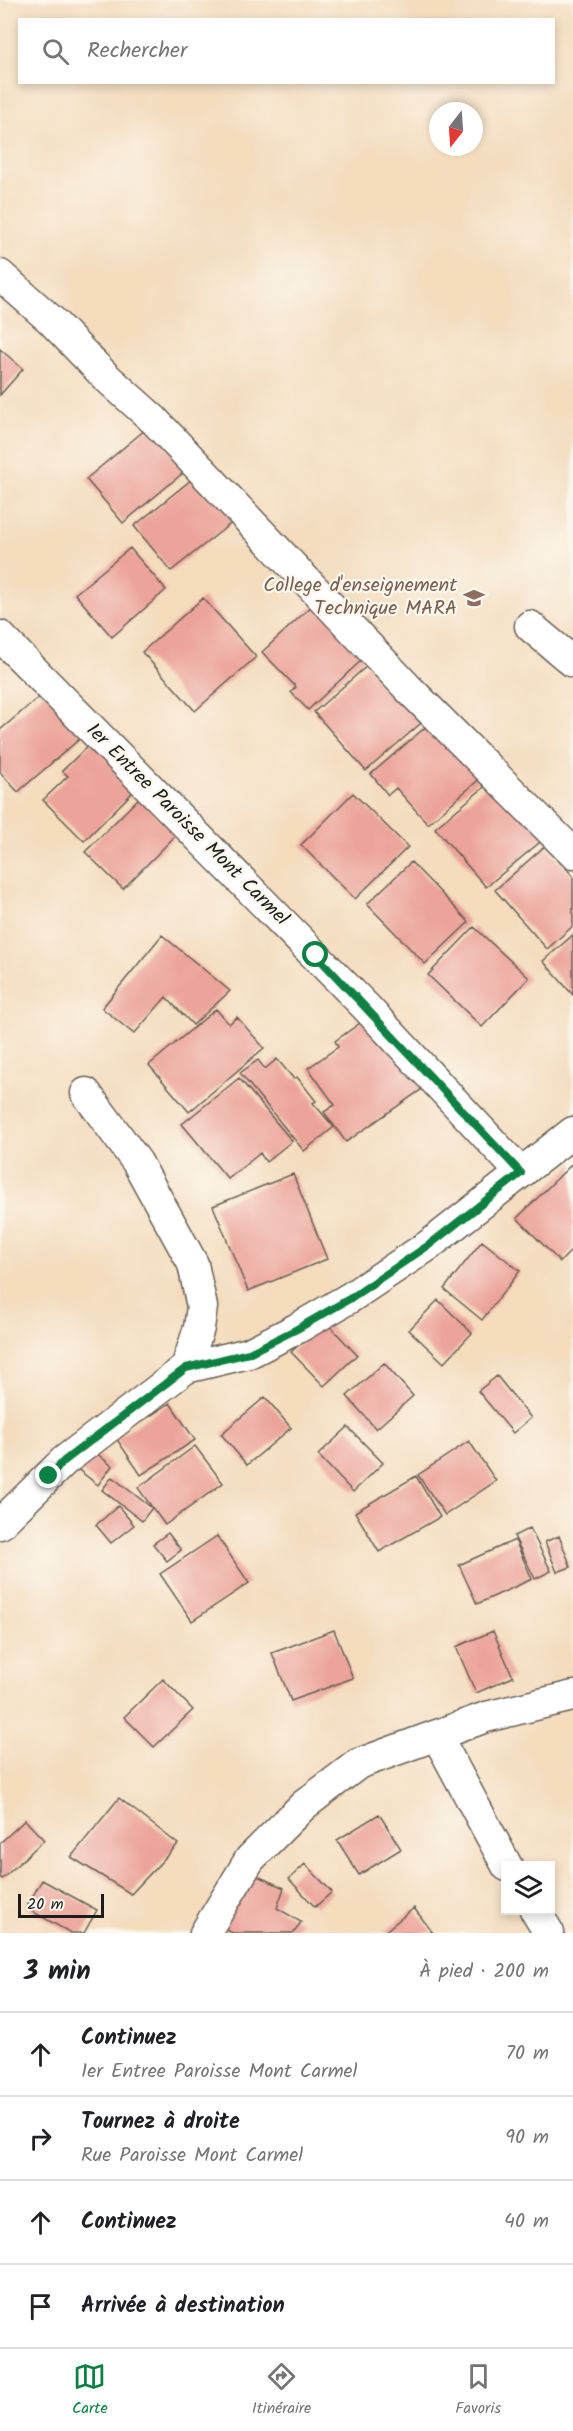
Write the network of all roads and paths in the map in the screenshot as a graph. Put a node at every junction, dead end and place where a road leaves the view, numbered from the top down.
1 (0, 275) edge
2 (530, 626) dead end
3 (0, 636) edge
4 (573, 662) edge
5 (573, 853) edge
6 (86, 1093) dead end
7 (573, 1132) edge
8 (521, 1173) junction
9 (186, 1368) junction
10 (1, 1523) edge
11 (573, 1696) edge
12 (437, 1736) junction
13 (504, 1861) edge
14 (538, 1915) edge
15 (205, 1933) edge
16 (549, 1933) edge

1 - 5 street
2 - 4 street
3 - 8 street, 1er Entree Paroisse Mont Carmel
6 - 9 street
7 - 8 street
8 - 9 street
9 - 10 street
11 - 12 street
12 - 13 street
12 - 15 street
14 - 16 street

